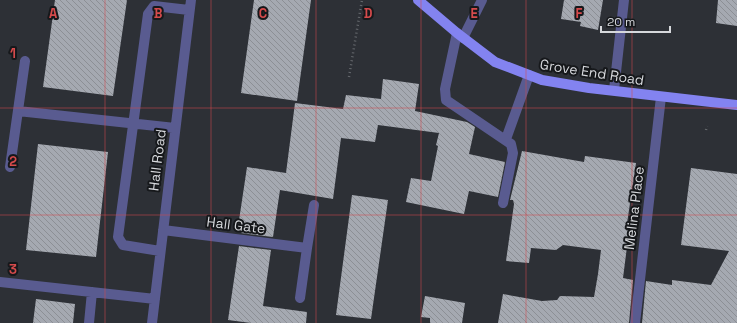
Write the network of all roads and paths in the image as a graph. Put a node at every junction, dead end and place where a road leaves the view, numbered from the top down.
1 (362, 0) edge
2 (482, 0) edge
3 (624, 0) edge
4 (422, 1) edge
5 (190, 5) edge
6 (460, 36) junction
7 (25, 61) dead end
8 (528, 75) junction
9 (349, 77) dead end
10 (614, 90) junction
11 (661, 97) junction
12 (737, 105) edge
13 (18, 111) junction
14 (134, 124) junction
15 (707, 126) dead end
16 (175, 128) junction
17 (706, 130) dead end
18 (506, 138) junction
19 (10, 167) dead end
20 (503, 204) dead end
21 (314, 205) dead end
22 (163, 230) junction
23 (307, 248) junction
24 (160, 250) junction
25 (0, 282) edge
26 (92, 292) junction
27 (155, 298) junction
28 (300, 298) dead end
29 (89, 323) edge
30 (152, 323) edge
31 (635, 323) edge

1 - 9 path
2 - 6 street
3 - 10 street
4 - 6 main road, Grove End Road
5 - 14 street
5 - 16 street, Hall Road
6 - 8 main road, Grove End Road
6 - 18 street
7 - 13 street
8 - 10 main road, Grove End Road
8 - 18 street
10 - 11 main road, Grove End Road
11 - 12 main road, Grove End Road
11 - 31 street, Melina Place
13 - 14 street
13 - 19 street
14 - 16 street
14 - 24 street
15 - 17 path
16 - 22 street, Hall Road
18 - 20 street
21 - 23 street
22 - 23 street, Hall Gate
22 - 24 street, Hall Road
23 - 28 street
24 - 27 street, Hall Road
25 - 26 street
26 - 27 street
26 - 29 street
27 - 30 street, Hall Road

